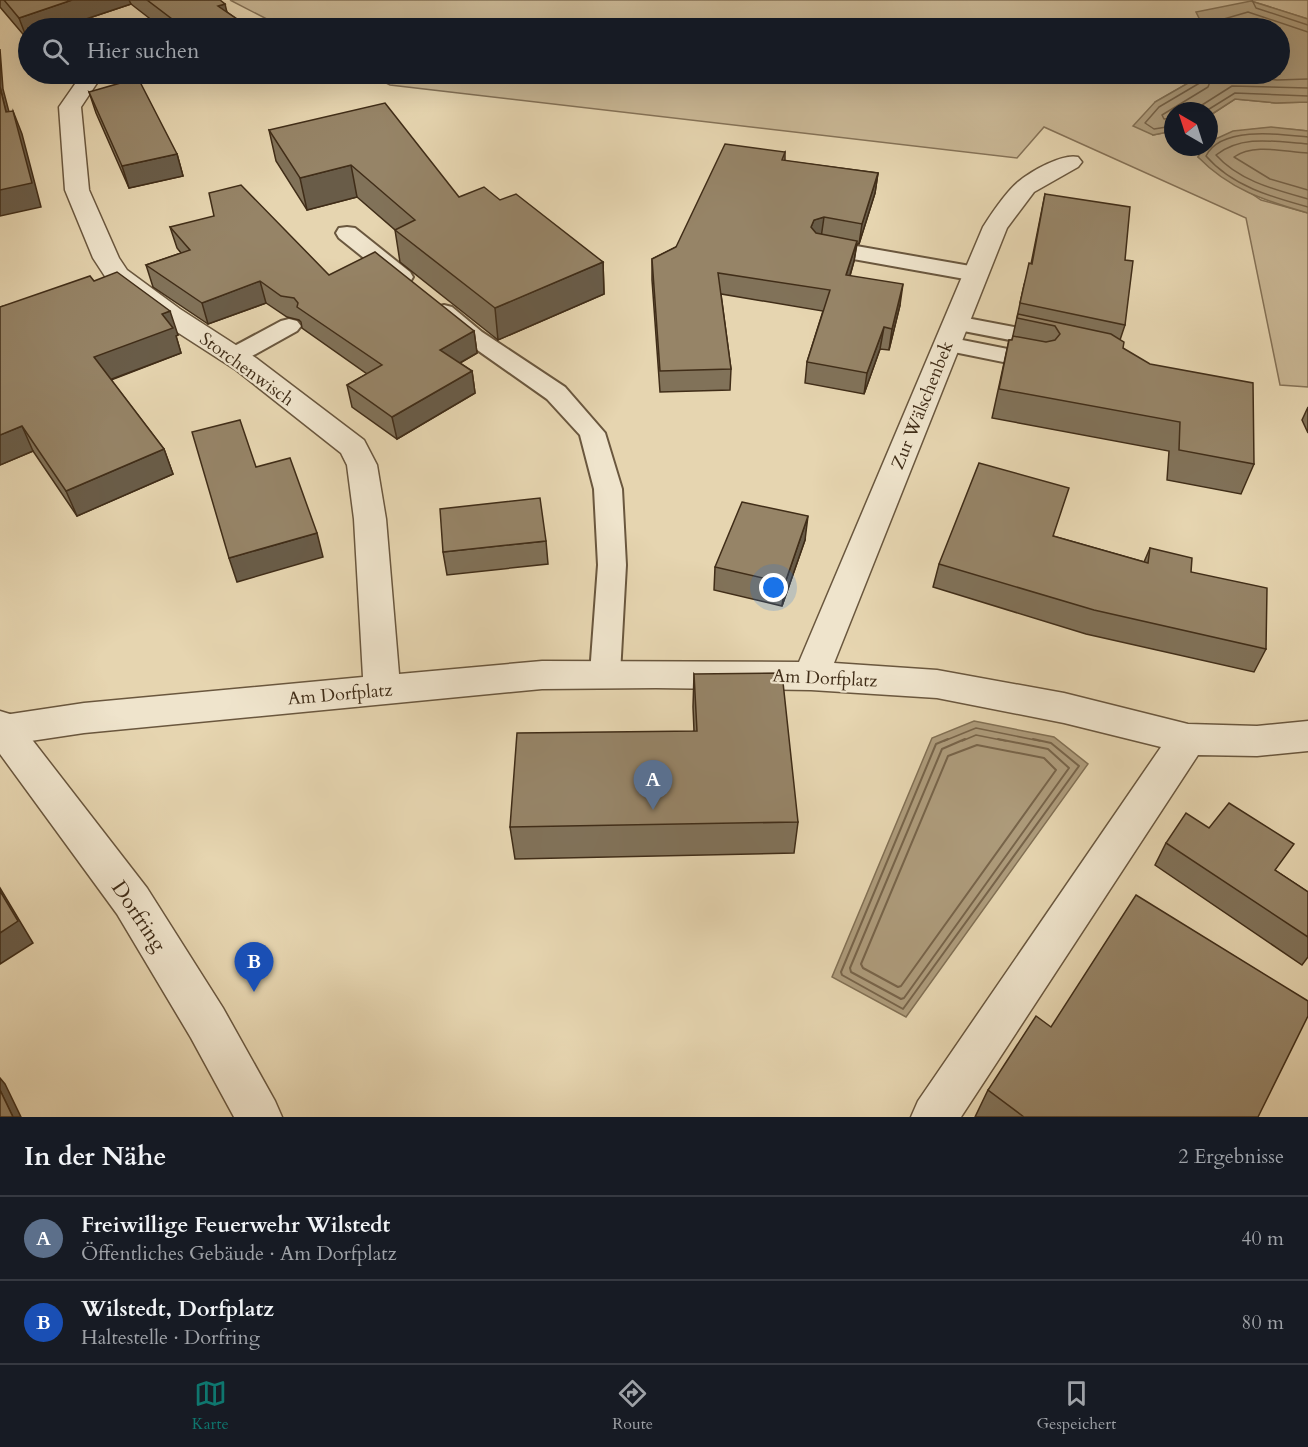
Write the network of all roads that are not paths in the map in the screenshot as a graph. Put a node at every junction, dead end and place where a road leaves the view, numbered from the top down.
1 (85, 84) edge
2 (1070, 162) dead end
3 (347, 233) dead end
4 (822, 247) edge
5 (976, 274) junction
6 (289, 326) dead end
7 (951, 334) junction
8 (1078, 347) edge
9 (234, 356) junction
10 (1038, 362) edge
11 (605, 674) junction
12 (811, 676) junction
13 (382, 690) junction
14 (2, 728) edge
15 (1308, 736) edge
16 (1188, 738) junction
17 (259, 1117) edge
18 (934, 1117) edge

1 - 9 street, Storchenwisch
2 - 5 street, Zur Wälschenbek
3 - 11 lane
4 - 5 lane
5 - 7 street, Zur Wälschenbek
6 - 9 lane
7 - 8 lane
7 - 10 lane
7 - 12 street, Zur Wälschenbek
9 - 13 street, Storchenwisch
11 - 12 street, Am Dorfplatz
11 - 13 street, Am Dorfplatz
12 - 16 street, Am Dorfplatz
13 - 14 street, Am Dorfplatz
14 - 17 street, Dorfring
15 - 16 street, Am Dorfplatz
16 - 18 street

